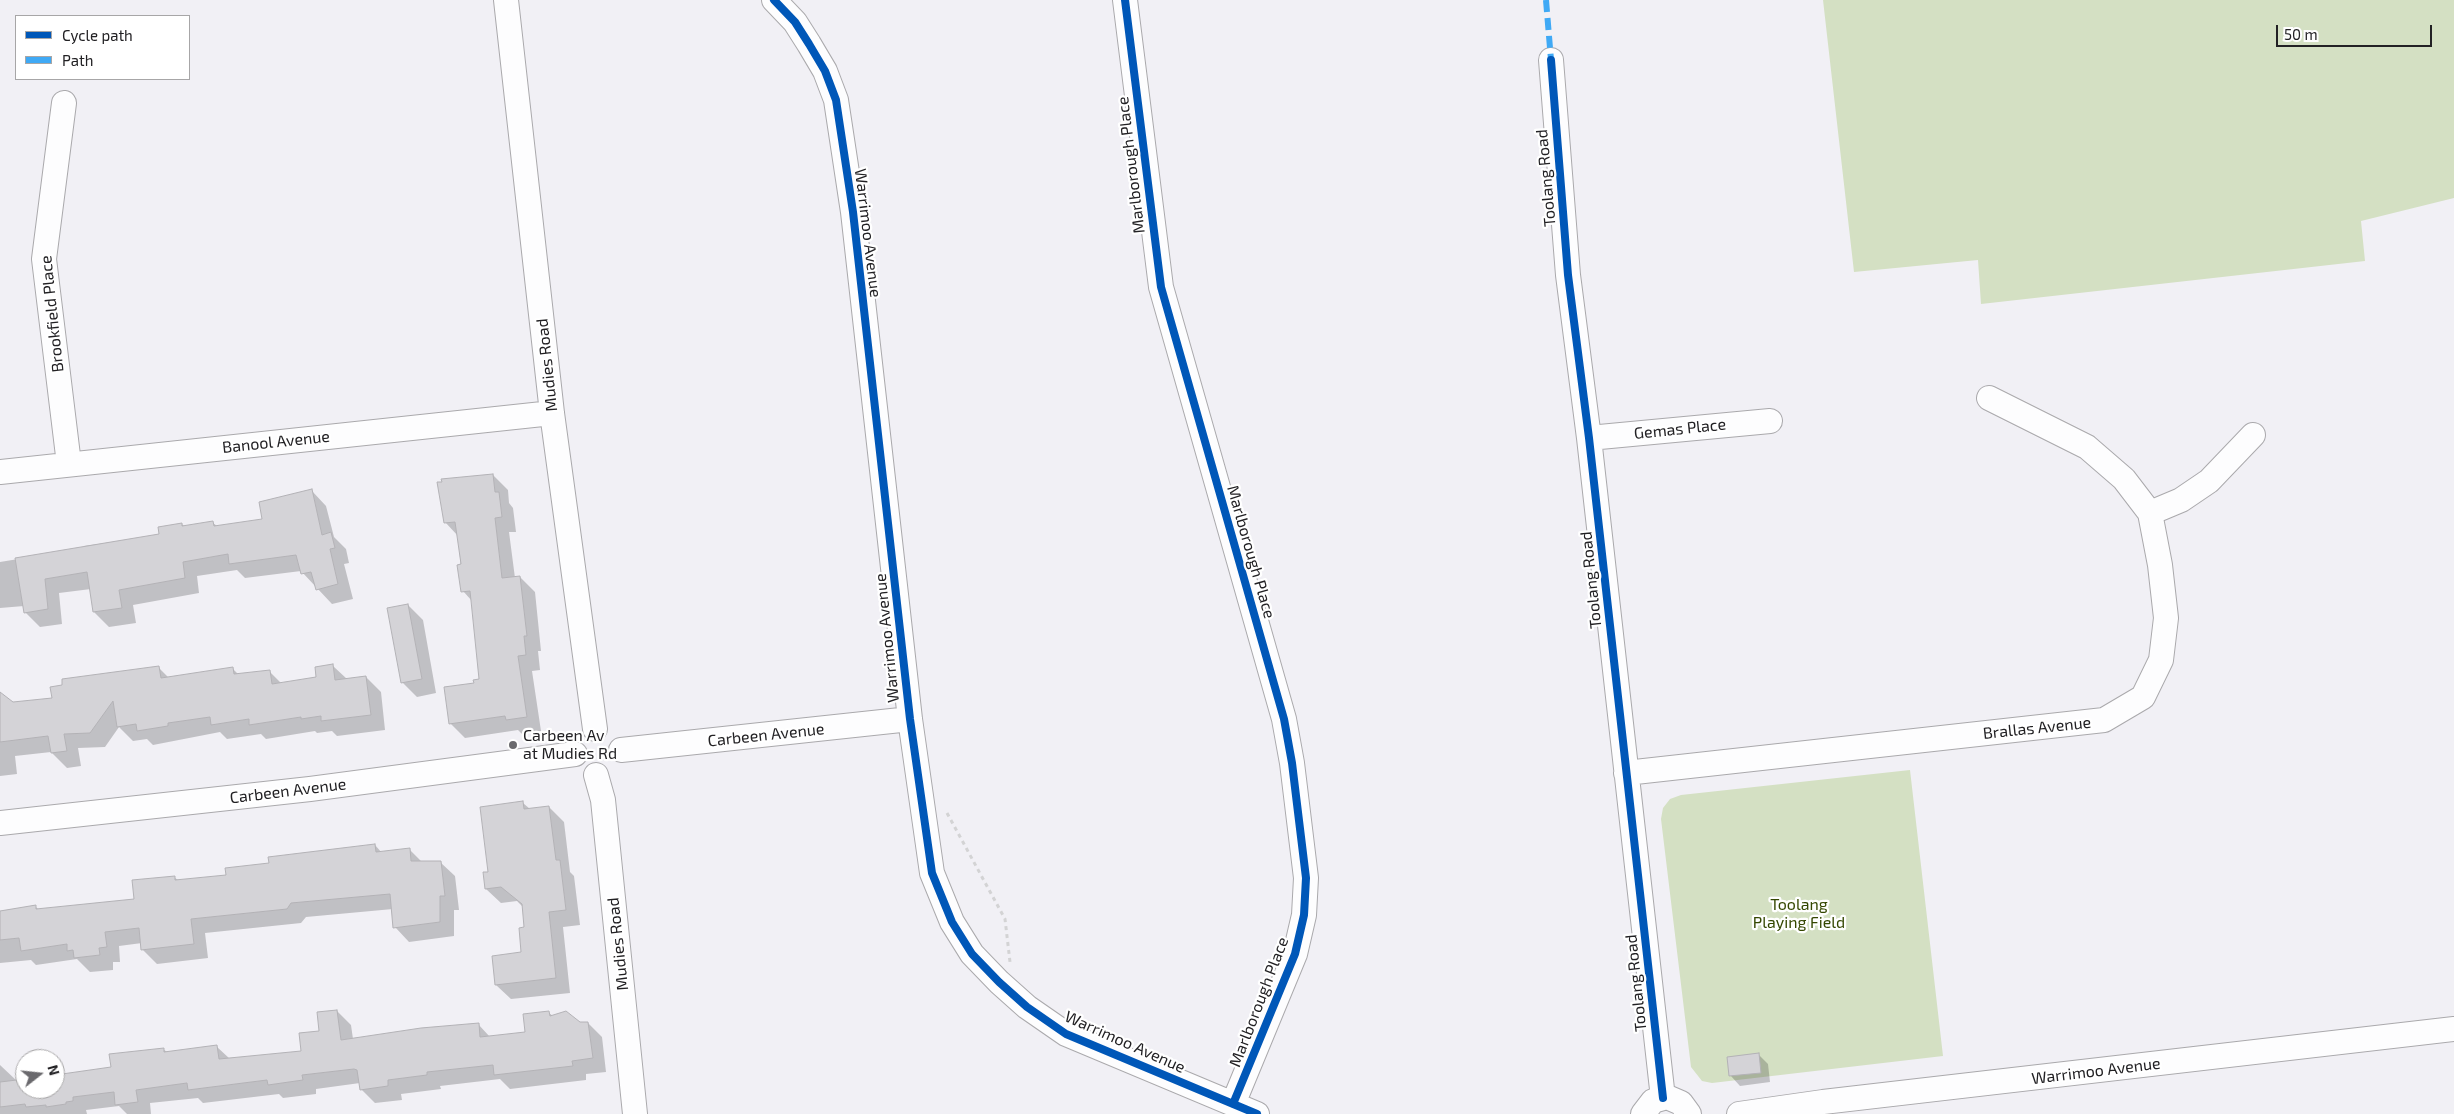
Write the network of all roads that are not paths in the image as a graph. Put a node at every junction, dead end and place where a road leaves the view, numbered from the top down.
1 (506, 0) edge
2 (774, 0) edge
3 (1125, 0) edge
4 (1551, 60) dead end
5 (64, 104) dead end
6 (1989, 398) dead end
7 (552, 413) junction
8 (1770, 420) dead end
9 (2253, 435) dead end
10 (1589, 438) junction
11 (69, 464) junction
12 (0, 472) edge
13 (2150, 513) junction
14 (910, 719) junction
15 (595, 729) junction
16 (621, 750) junction
17 (575, 754) junction
18 (1626, 773) junction
19 (596, 775) junction
20 (0, 823) edge
21 (2454, 1029) edge
22 (1663, 1098) junction
23 (1233, 1104) junction
24 (635, 1114) edge
25 (1257, 1114) edge
26 (1643, 1114) edge
27 (1689, 1114) edge
28 (1739, 1114) edge

1 - 7 street, Mudies Road
2 - 14 street, Warrimoo Avenue
3 - 23 street, Marlborough Place
4 - 10 street, Toolang Road
5 - 11 street, Brookfield Place
6 - 13 street, Brallas Avenue
7 - 11 street, Banool Avenue
7 - 15 street, Mudies Road
8 - 10 street, Gemas Place
9 - 13 street
10 - 18 street, Toolang Road
11 - 12 street, Banool Avenue
13 - 18 street, Brallas Avenue
14 - 16 street, Carbeen Avenue
14 - 23 street, Warrimoo Avenue
15 - 16 street
15 - 17 street
16 - 19 street
17 - 19 street
17 - 20 street, Carbeen Avenue
18 - 22 street, Toolang Road
19 - 24 street, Mudies Road
21 - 28 street, Warrimoo Avenue
22 - 26 street
22 - 27 street
23 - 25 street, Warrimoo Avenue

